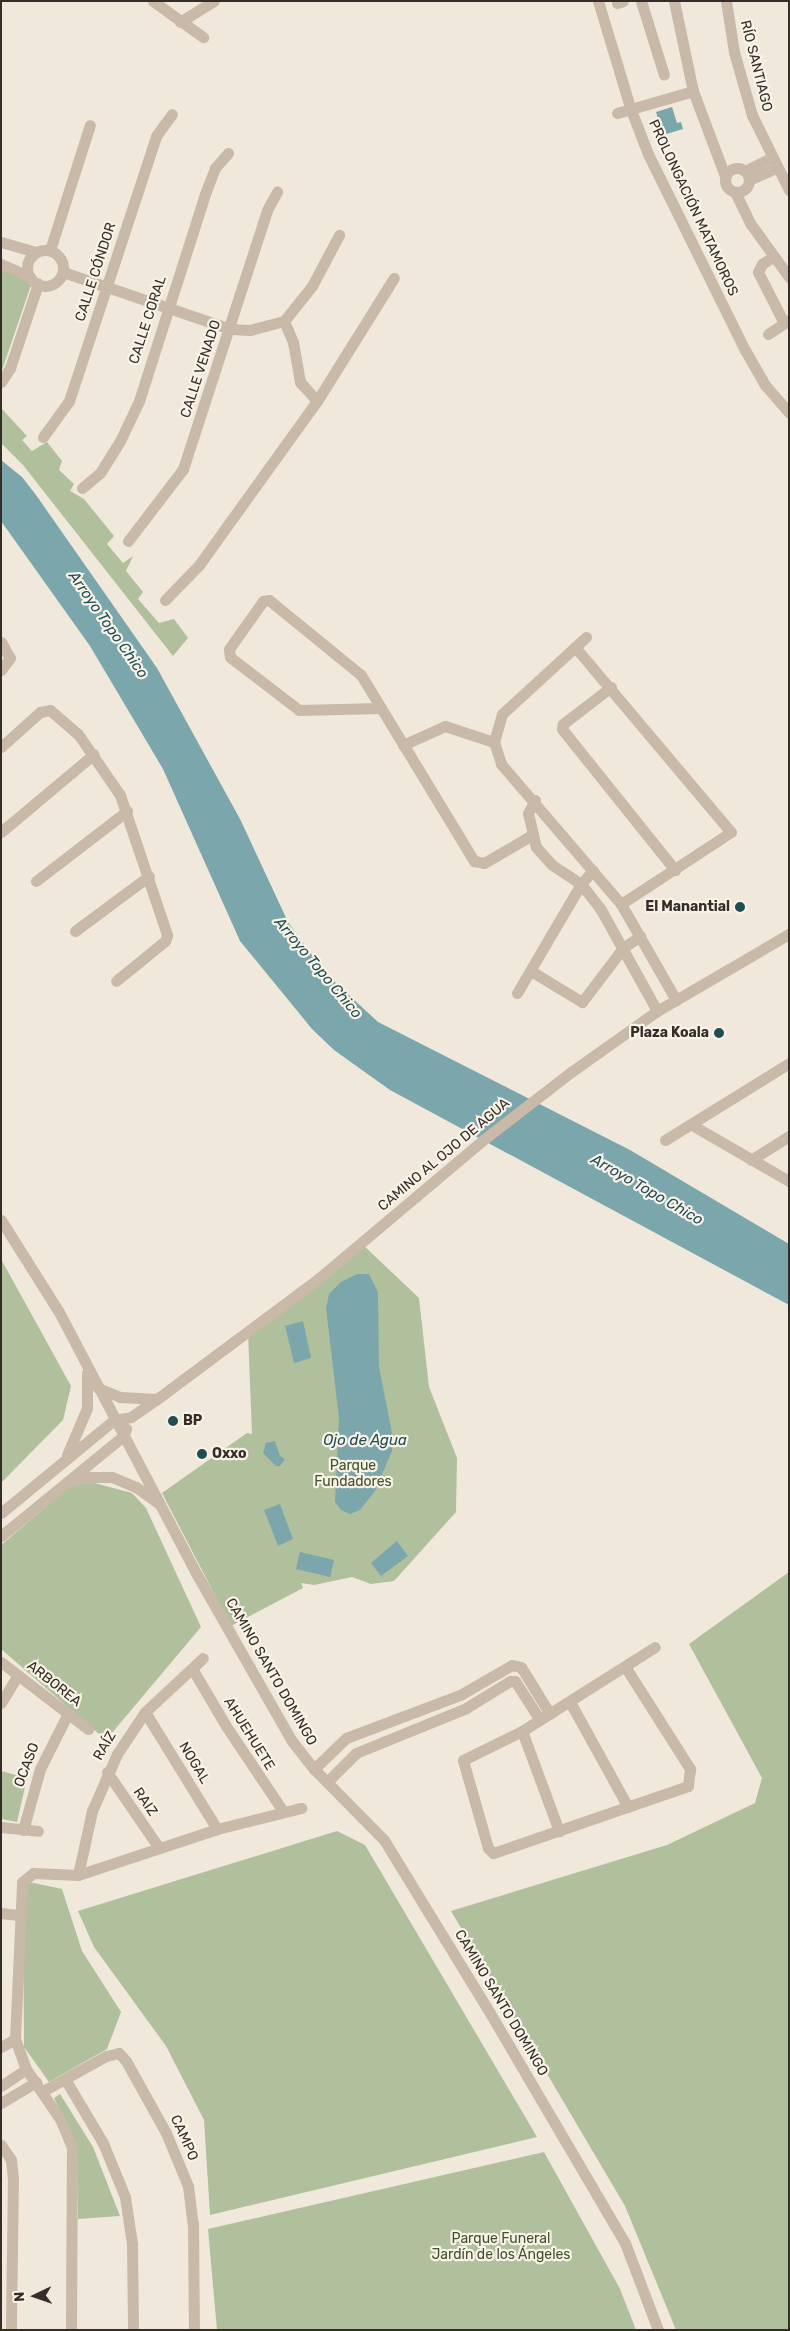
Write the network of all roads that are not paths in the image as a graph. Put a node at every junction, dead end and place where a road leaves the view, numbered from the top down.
1 (153, 1) edge
2 (214, 1) edge
3 (598, 1) edge
4 (641, 1) edge
5 (674, 1) edge
6 (726, 1) edge
7 (180, 22) junction
8 (203, 37) dead end
9 (664, 75) dead end
10 (693, 91) junction
11 (631, 110) junction
12 (617, 113) dead end
13 (172, 114) dead end
14 (90, 124) dead end
15 (228, 153) dead end
16 (773, 163) junction
17 (725, 176) junction
18 (747, 176) junction
19 (789, 190) edge
20 (277, 192) dead end
21 (735, 192) junction
22 (339, 235) dead end
23 (1, 242) edge
24 (50, 250) junction
25 (36, 252) junction
26 (772, 257) junction
27 (1, 264) edge
28 (63, 272) junction
29 (789, 277) edge
30 (394, 278) dead end
31 (34, 280) junction
32 (107, 287) junction
33 (168, 307) junction
34 (284, 321) junction
35 (786, 321) edge
36 (230, 329) junction
37 (768, 334) dead end
38 (1, 382) edge
39 (317, 401) junction
40 (789, 413) edge
41 (43, 437) dead end
42 (82, 488) dead end
43 (128, 541) dead end
44 (165, 600) dead end
45 (586, 637) dead end
46 (1, 642) edge
47 (575, 647) junction
48 (1, 670) edge
49 (611, 687) junction
50 (380, 708) junction
51 (494, 742) junction
52 (403, 745) junction
53 (1, 747) edge
54 (94, 754) junction
55 (535, 800) junction
56 (127, 811) junction
57 (1, 832) edge
58 (532, 835) junction
59 (593, 870) junction
60 (675, 870) junction
61 (149, 876) junction
62 (36, 881) dead end
63 (581, 884) junction
64 (621, 904) junction
65 (75, 932) dead end
66 (789, 934) edge
67 (640, 936) junction
68 (623, 948) junction
69 (530, 971) junction
70 (116, 981) dead end
71 (518, 993) dead end
72 (676, 1000) junction
73 (657, 1011) junction
74 (789, 1063) edge
75 (692, 1125) junction
76 (789, 1136) edge
77 (665, 1140) dead end
78 (751, 1160) junction
79 (789, 1181) edge
80 (1, 1220) edge
81 (85, 1362) junction
82 (98, 1388) junction
83 (157, 1399) junction
84 (131, 1417) junction
85 (114, 1420) junction
86 (123, 1436) junction
87 (63, 1462) junction
88 (64, 1483) junction
89 (163, 1509) junction
90 (1, 1513) edge
91 (1, 1536) edge
92 (655, 1648) dead end
93 (204, 1658) dead end
94 (1, 1662) edge
95 (626, 1668) junction
96 (193, 1670) junction
97 (18, 1675) junction
98 (570, 1702) junction
99 (1, 1704) edge
100 (145, 1712) junction
101 (68, 1713) junction
102 (550, 1714) junction
103 (540, 1720) junction
104 (88, 1730) dead end
105 (522, 1731) junction
106 (314, 1769) junction
107 (107, 1772) junction
108 (327, 1782) junction
109 (628, 1807) junction
110 (301, 1808) dead end
111 (283, 1811) junction
112 (1, 1827) edge
113 (217, 1829) junction
114 (23, 1830) junction
115 (559, 1831) junction
116 (38, 1832) dead end
117 (159, 1848) junction
118 (78, 1875) junction
119 (1, 1913) edge
120 (18, 1915) junction
121 (15, 2038) junction
122 (1, 2047) edge
123 (26, 2069) junction
124 (65, 2079) junction
125 (1, 2086) edge
126 (40, 2086) junction
127 (1, 2103) edge
128 (2, 2148) edge
129 (11, 2330) edge
130 (71, 2330) edge
131 (133, 2330) edge
132 (194, 2330) edge
133 (658, 2330) edge

1 - 7 street
2 - 7 street
3 - 11 street, PROLONGACIÓN MATAMOROS
4 - 9 street
5 - 10 street
6 - 16 street, RÍO SANTIAGO
7 - 8 street
10 - 11 street
10 - 17 street
11 - 12 street
11 - 40 street, PROLONGACIÓN MATAMOROS
13 - 32 street, CALLE CÓNDOR
14 - 24 street
15 - 33 street, CALLE CORAL
16 - 18 street
16 - 19 street, RÍO SANTIAGO
17 - 18 street
17 - 21 street
18 - 21 street
20 - 36 street, CALLE VENADO
21 - 26 street
22 - 34 street
23 - 25 street
24 - 25 street
24 - 28 street
25 - 31 street
26 - 29 street
26 - 35 street
27 - 31 street
28 - 31 street
28 - 32 street
30 - 39 street
31 - 38 street
32 - 33 street
32 - 41 street, CALLE CÓNDOR
33 - 36 street
33 - 42 street, CALLE CORAL
34 - 36 street
34 - 39 street
35 - 37 street
36 - 43 street, CALLE VENADO
39 - 44 street
45 - 47 street
46 - 48 street
47 - 49 street
47 - 51 street
49 - 60 street
49 - 60 street
50 - 50 street
50 - 52 street
51 - 52 street
51 - 55 street
52 - 58 street
53 - 54 street
54 - 56 street
54 - 57 street
55 - 58 street
55 - 59 street
56 - 61 street
56 - 62 street
58 - 63 street
59 - 63 street
59 - 64 street
60 - 64 street
61 - 65 street
61 - 70 street
63 - 68 street
63 - 69 street
64 - 67 street
66 - 72 street, CAMINO AL OJO DE AGUA
67 - 68 street
67 - 72 street
68 - 69 street
68 - 73 street
69 - 71 street
72 - 73 street, CAMINO AL OJO DE AGUA
73 - 83 street, CAMINO AL OJO DE AGUA
74 - 75 street
75 - 77 street
75 - 78 street
76 - 78 street
78 - 79 street
80 - 81 street, CAMINO SANTO DOMINGO
81 - 82 street, CAMINO SANTO DOMINGO
81 - 87 street
82 - 83 street
82 - 85 street, CAMINO SANTO DOMINGO
83 - 84 street, CAMINO AL OJO DE AGUA
84 - 85 street, CAMINO AL OJO DE AGUA
84 - 86 street
85 - 86 street, CAMINO SANTO DOMINGO
85 - 87 street
86 - 88 street
86 - 89 street, CAMINO SANTO DOMINGO
87 - 90 street
88 - 89 street
88 - 91 street
89 - 106 street, CAMINO SANTO DOMINGO
92 - 95 street
93 - 96 street, RAÍZ
94 - 97 street, ARBOREA
95 - 98 street
95 - 109 street
96 - 100 street, RAÍZ
96 - 111 street, AHUEHUETE
97 - 99 street
97 - 101 street, ARBOREA
98 - 102 street
98 - 109 street
100 - 107 street, RAÍZ
100 - 113 street, NOGAL
101 - 104 street, ARBOREA
101 - 114 street, OCASO
102 - 103 street
102 - 106 street
103 - 105 street
103 - 108 street
105 - 115 street
105 - 115 street
106 - 108 street, CAMINO SANTO DOMINGO
107 - 117 street, RAIZ
107 - 118 street, RAÍZ
108 - 133 street, CAMINO SANTO DOMINGO
109 - 115 street
110 - 111 street
111 - 113 street
112 - 114 street
113 - 117 street
114 - 116 street
117 - 118 street
118 - 120 street
119 - 120 street
120 - 121 street
121 - 122 street
121 - 123 street
123 - 125 street
123 - 126 street
124 - 126 street, CAMPO
124 - 131 street
124 - 132 street, CAMPO
126 - 127 street, CAMPO
126 - 130 street
128 - 129 street

